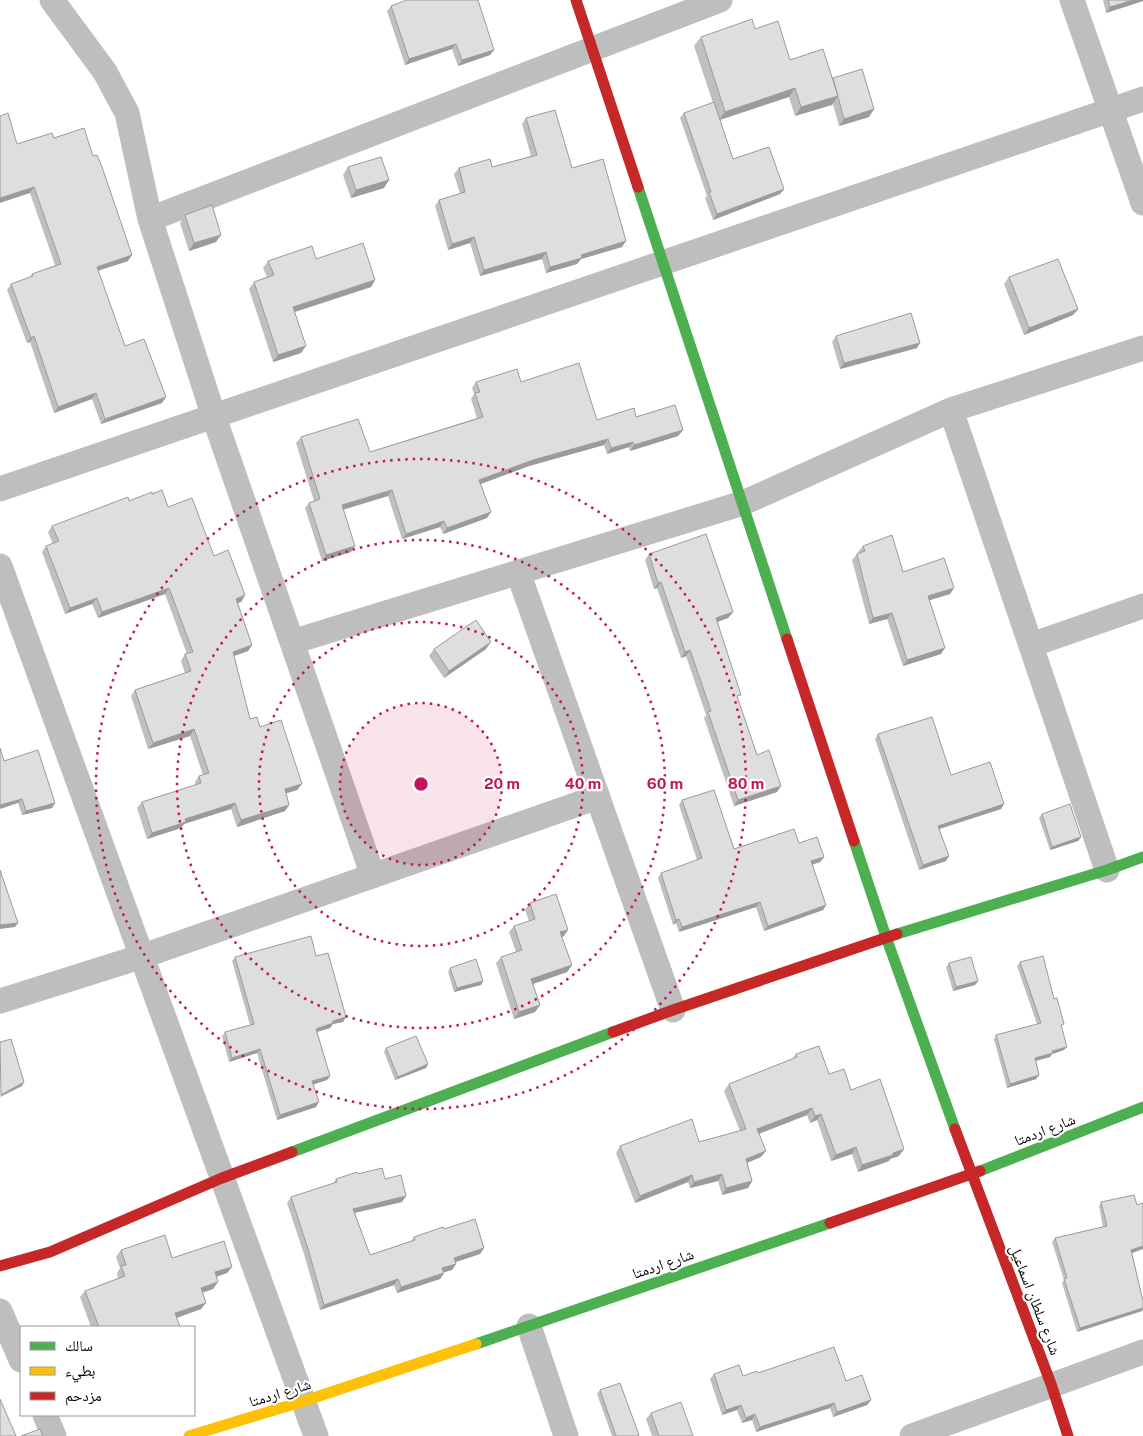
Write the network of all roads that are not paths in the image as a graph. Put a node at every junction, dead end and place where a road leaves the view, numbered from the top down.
1 (52, 0) edge
2 (576, 0) edge
3 (720, 0) edge
4 (1072, 0) edge
5 (593, 48) junction
6 (1143, 98) edge
7 (1109, 110) junction
8 (1143, 203) edge
9 (150, 219) junction
10 (664, 263) junction
11 (1143, 348) edge
12 (951, 410) junction
13 (214, 417) junction
14 (0, 489) edge
15 (743, 503) junction
16 (0, 566) edge
17 (518, 572) junction
18 (1143, 606) edge
19 (292, 642) junction
20 (1031, 645) junction
21 (598, 797) junction
22 (1143, 856) edge
23 (1107, 870) junction
24 (373, 876) junction
25 (886, 937) junction
26 (142, 956) junction
27 (0, 1000) edge
28 (674, 1010) junction
29 (1143, 1107) edge
30 (971, 1175) junction
31 (222, 1178) junction
32 (0, 1266) edge
33 (0, 1311) edge
34 (529, 1326) junction
35 (1143, 1352) edge
36 (20, 1358) edge
37 (1051, 1384) junction
38 (304, 1401) junction
39 (44, 1416) edge
40 (54, 1436) edge
41 (189, 1436) edge
42 (316, 1436) edge
43 (566, 1436) edge
44 (912, 1436) edge
45 (1068, 1436) edge

1 - 9 street
2 - 5 street, شارع سلطان اسماعيل
3 - 5 street
4 - 7 street
5 - 9 street
5 - 10 street, شارع سلطان اسماعيل
6 - 7 street
7 - 8 street
7 - 10 street
9 - 13 street
10 - 13 street
10 - 15 street, شارع سلطان اسماعيل
11 - 12 street
12 - 15 street
12 - 20 street
13 - 14 street
13 - 19 street
15 - 17 street
15 - 25 street, شارع سلطان اسماعيل
16 - 26 street
17 - 19 street
17 - 21 street
18 - 20 street
19 - 24 street
20 - 23 street
21 - 24 street
21 - 28 street
22 - 23 street
23 - 25 street
24 - 26 street
25 - 28 street
25 - 30 street, شارع سلطان اسماعيل
26 - 27 street
26 - 31 street
28 - 31 street
29 - 30 street, شارع اردمتا
30 - 34 street, شارع اردمتا
30 - 37 street, شارع سلطان اسماعيل
31 - 32 street
31 - 38 street
33 - 36 street
34 - 38 street, شارع اردمتا
34 - 43 street
35 - 37 street
37 - 44 street
37 - 45 street, شارع سلطان اسماعيل
38 - 41 street, شارع اردمتا
38 - 42 street
39 - 40 street

